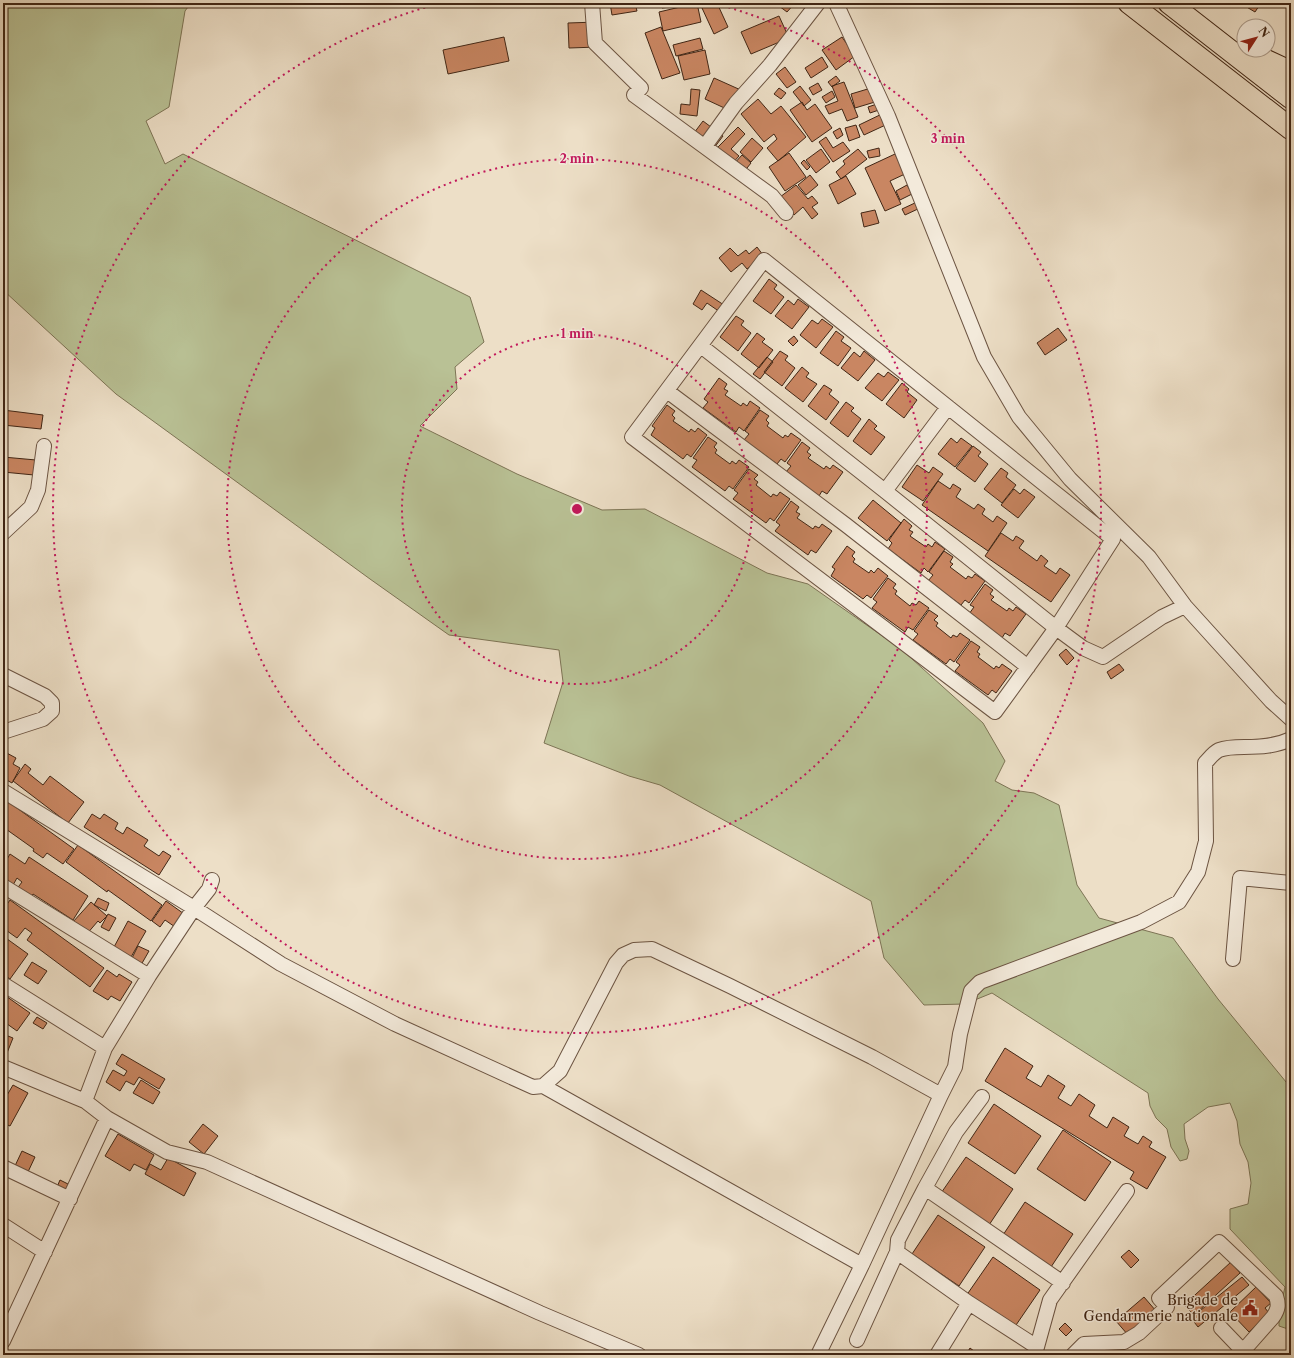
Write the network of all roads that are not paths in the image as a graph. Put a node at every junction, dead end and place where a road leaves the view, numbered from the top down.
1 (592, 3) edge
2 (818, 3) edge
3 (836, 3) edge
4 (1129, 3) edge
5 (1169, 3) edge
6 (1202, 29) junction
7 (1236, 42) edge
8 (1262, 58) edge
9 (1291, 72) edge
10 (1291, 98) edge
11 (1291, 128) edge
12 (705, 146) junction
13 (786, 213) dead end
14 (701, 346) junction
15 (667, 391) junction
16 (948, 407) junction
17 (44, 446) dead end
18 (885, 491) junction
19 (3, 533) edge
20 (1185, 606) junction
21 (1056, 628) junction
22 (1028, 667) junction
23 (3, 675) edge
24 (1291, 719) edge
25 (3, 732) edge
26 (1291, 739) edge
27 (3, 791) edge
28 (212, 880) dead end
29 (1291, 883) edge
30 (3, 886) edge
31 (194, 908) junction
32 (1233, 959) dead end
33 (149, 976) junction
34 (3, 984) edge
35 (105, 1048) junction
36 (3, 1067) edge
37 (543, 1086) junction
38 (941, 1095) junction
39 (982, 1097) dead end
40 (84, 1101) junction
41 (107, 1118) junction
42 (3, 1167) edge
43 (925, 1188) junction
44 (1127, 1191) dead end
45 (70, 1199) junction
46 (3, 1225) edge
47 (45, 1252) junction
48 (897, 1252) junction
49 (862, 1265) junction
50 (1063, 1283) junction
51 (969, 1303) junction
52 (1221, 1328) dead end
53 (858, 1340) dead end
54 (3, 1341) edge
55 (1036, 1351) edge
56 (639, 1355) edge
57 (818, 1355) edge
58 (937, 1355) edge
59 (1073, 1355) edge

1 - 12 street
2 - 12 street
3 - 20 street
4 - 11 highway
5 - 6 highway
6 - 7 highway
6 - 10 highway
8 - 9 highway
12 - 13 street
14 - 15 street
14 - 16 street
14 - 18 street
15 - 22 street
15 - 22 street
16 - 18 street
16 - 21 street
17 - 19 street
18 - 21 street
20 - 21 street
20 - 24 street
21 - 22 street
23 - 25 street
26 - 38 street
27 - 31 street
28 - 31 street
29 - 32 street
30 - 33 street
31 - 33 street
31 - 37 street
33 - 35 street
34 - 35 street
35 - 40 street
36 - 40 street
37 - 38 street
37 - 49 street
38 - 49 street
39 - 43 street
40 - 41 street
41 - 45 street
41 - 56 street
42 - 45 street
43 - 48 street
43 - 50 street
44 - 50 street
45 - 47 street
46 - 47 street
47 - 54 street
48 - 51 street
48 - 53 street
49 - 57 street
50 - 55 street
51 - 55 street
51 - 58 street
52 - 59 street

